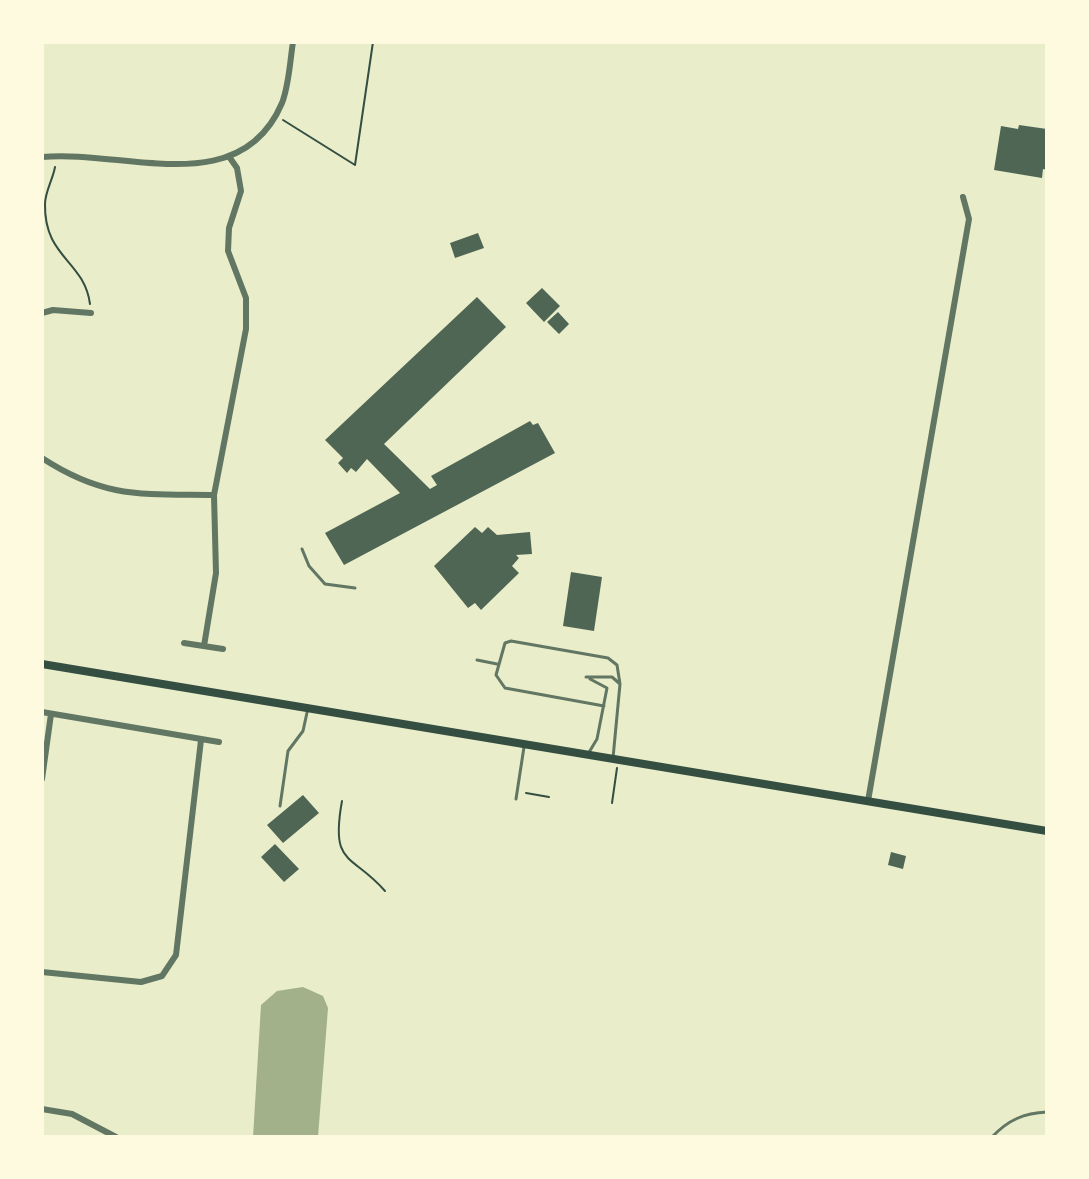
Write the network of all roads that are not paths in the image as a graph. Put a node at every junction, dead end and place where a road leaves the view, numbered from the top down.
1 (293, 42) edge
2 (42, 157) edge
3 (230, 158) junction
4 (963, 197) dead end
5 (42, 313) edge
6 (91, 313) road end
7 (42, 458) edge
8 (214, 495) junction
9 (302, 549) dead end
10 (355, 588) dead end
11 (184, 643) dead end
12 (204, 646) junction
13 (223, 649) dead end
14 (477, 660) dead end
15 (42, 664) edge
16 (497, 664) junction
17 (620, 684) junction
18 (604, 706) junction
19 (308, 707) junction
20 (42, 712) edge
21 (51, 714) junction
22 (201, 740) junction
23 (219, 742) dead end
24 (525, 743) junction
25 (588, 754) junction
26 (616, 758) junction
27 (42, 779) edge
28 (516, 799) dead end
29 (868, 801) junction
30 (280, 806) dead end
31 (1047, 831) edge
32 (42, 972) edge
33 (42, 1109) edge
34 (1047, 1112) edge
35 (116, 1137) edge
36 (992, 1137) edge

1 - 3 street
2 - 3 street
3 - 8 street
4 - 29 street
5 - 6 street
7 - 8 street
8 - 12 street
9 - 10 lane
11 - 12 street
12 - 13 street
14 - 16 lane
15 - 19 main road
16 - 17 lane
16 - 18 lane
17 - 18 lane
17 - 26 lane
18 - 25 lane
19 - 24 main road
19 - 30 lane
20 - 21 street
21 - 22 street
21 - 27 street
22 - 23 street
22 - 32 street
24 - 25 main road
24 - 28 lane
25 - 26 main road
26 - 29 main road
29 - 31 main road
33 - 35 street
34 - 36 lane

